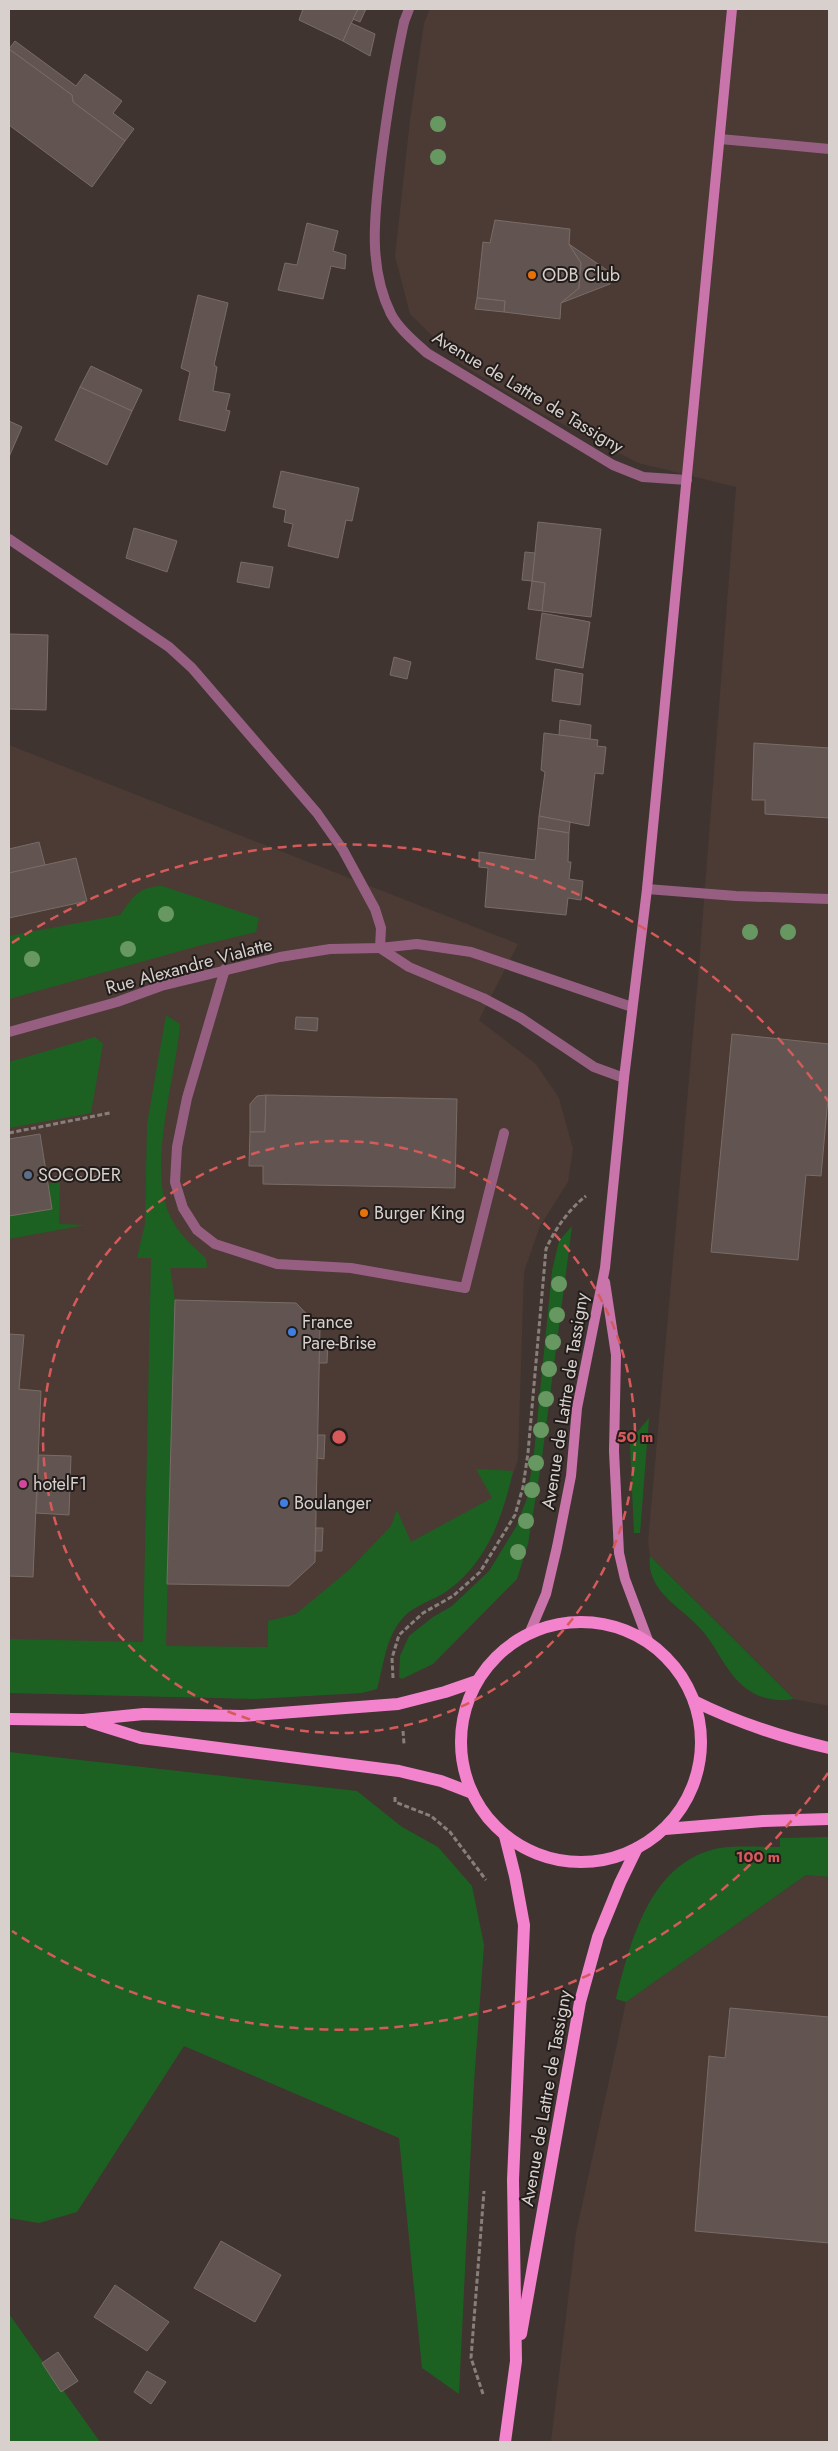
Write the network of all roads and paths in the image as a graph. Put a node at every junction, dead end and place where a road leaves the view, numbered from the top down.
1 (409, 9) edge
2 (732, 9) edge
3 (720, 139) junction
4 (829, 149) edge
5 (687, 480) junction
6 (9, 539) edge
7 (648, 889) junction
8 (829, 899) edge
9 (380, 948) junction
10 (225, 969) junction
11 (632, 1008) junction
12 (9, 1032) edge
13 (624, 1078) junction
14 (110, 1113) dead end
15 (9, 1133) edge
16 (504, 1133) dead end
17 (104, 1177) dead end
18 (47, 1178) dead end
19 (604, 1273) junction
20 (530, 1634) junction
21 (649, 1643) junction
22 (477, 1681) junction
23 (694, 1701) junction
24 (9, 1719) edge
25 (82, 1720) junction
26 (829, 1748) edge
27 (472, 1794) junction
28 (829, 1819) edge
29 (664, 1829) junction
30 (505, 1836) junction
31 (637, 1848) junction
32 (516, 2361) junction
33 (505, 2442) edge

1 - 5 street, Avenue de Lattre de Tassigny
2 - 3 main road
3 - 4 street
3 - 5 main road
5 - 7 main road
6 - 9 street
7 - 8 street
7 - 11 main road
9 - 10 street, Rue Alexandre Vialatte
9 - 11 street, Rue Alexandre Vialatte
9 - 13 street
10 - 12 street, Rue Alexandre Vialatte
10 - 16 street
11 - 13 main road
13 - 19 main road
14 - 15 path
17 - 18 path
19 - 20 main road, Avenue de Lattre de Tassigny
19 - 21 main road, Avenue de Lattre de Tassigny
20 - 21 main road
20 - 22 main road
21 - 23 main road
22 - 25 main road
22 - 27 main road
23 - 26 main road
23 - 29 main road
24 - 25 main road
25 - 27 main road
27 - 30 main road
28 - 29 main road
29 - 31 main road
30 - 31 main road
30 - 32 main road, Avenue de Lattre de Tassigny
31 - 32 main road, Avenue de Lattre de Tassigny
32 - 33 main road

